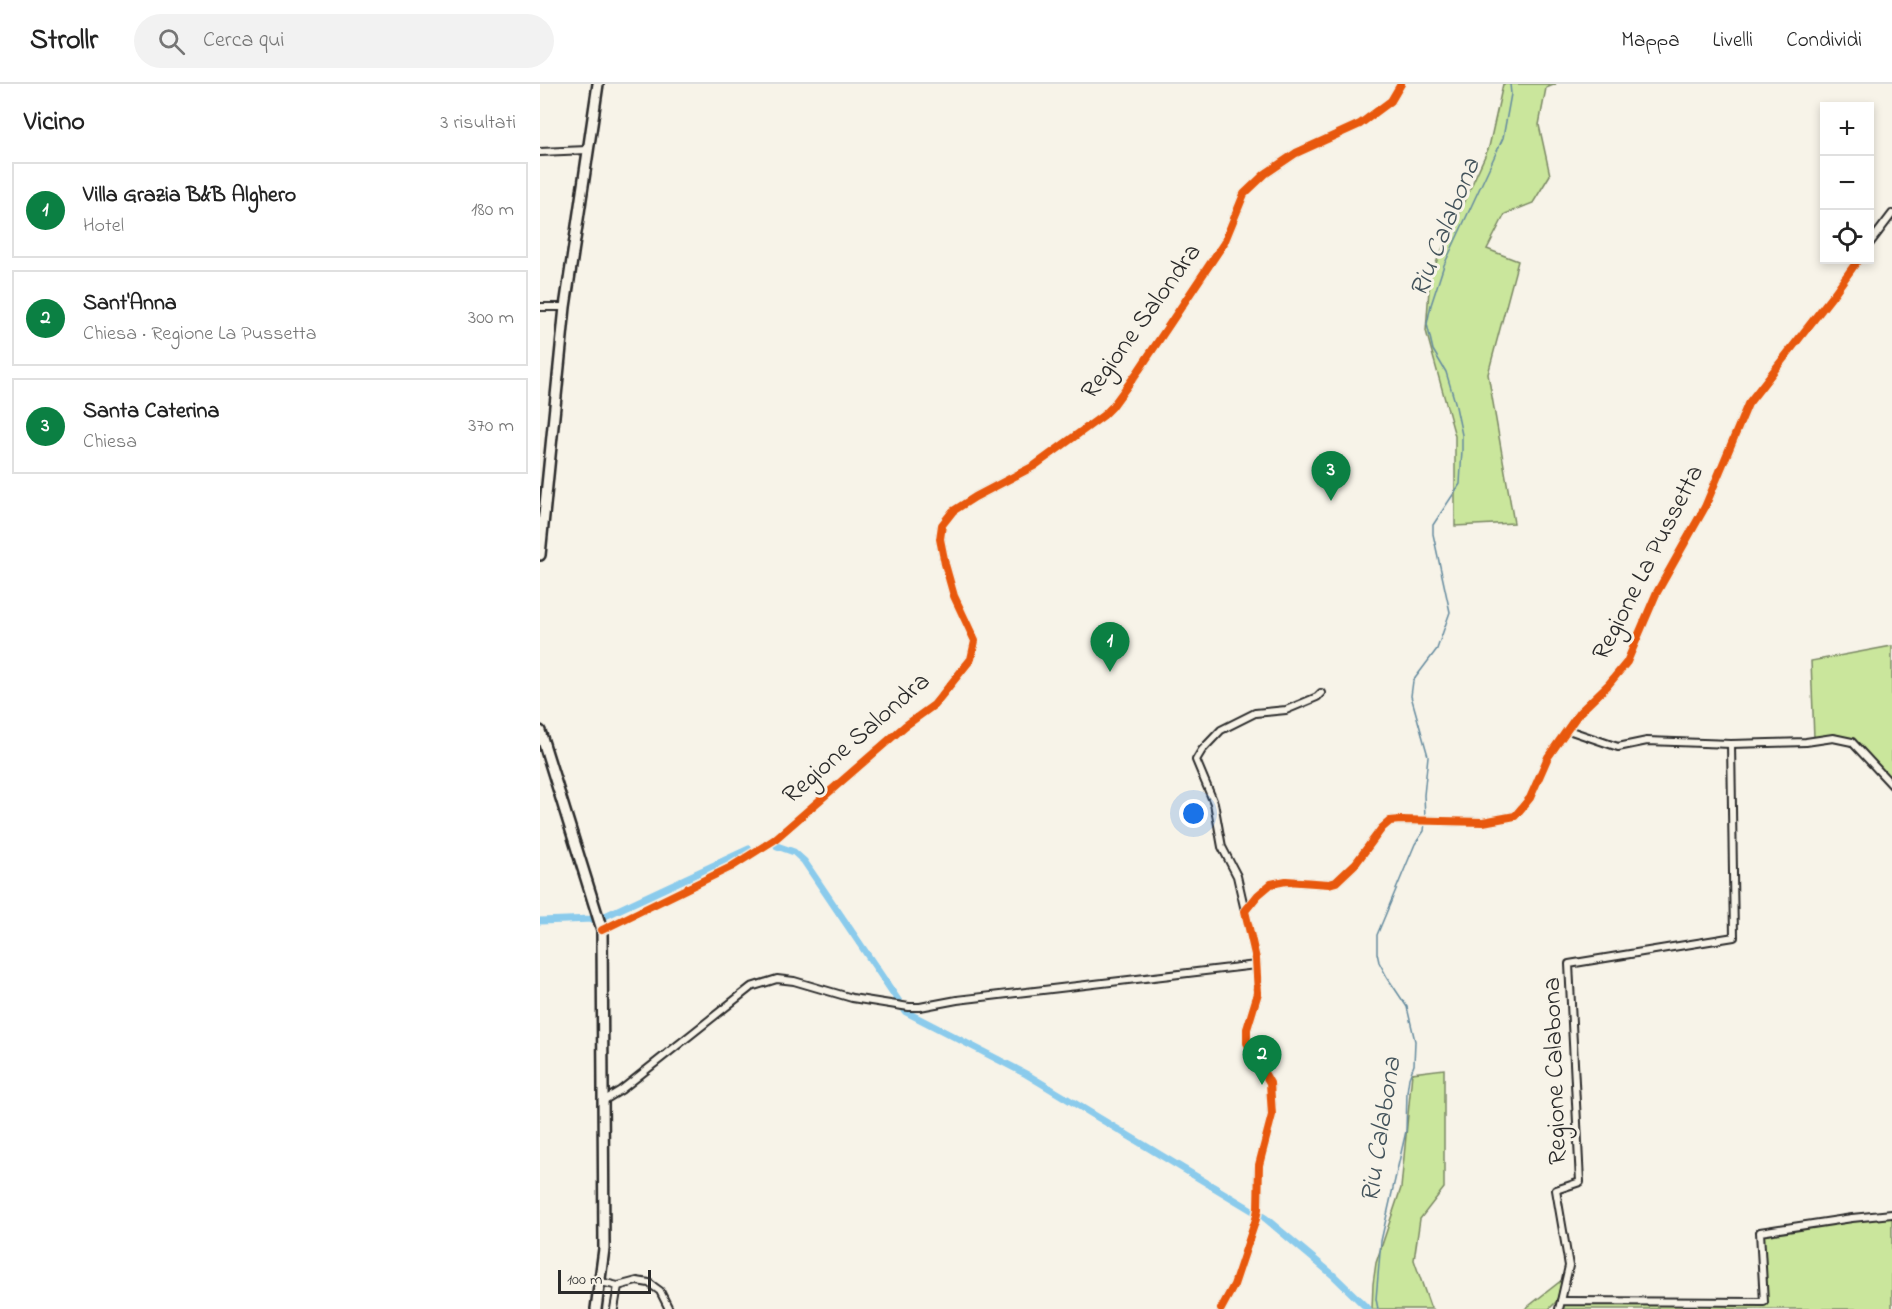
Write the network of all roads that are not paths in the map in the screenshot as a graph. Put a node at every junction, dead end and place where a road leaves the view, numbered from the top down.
1 (598, 84) edge
2 (1401, 84) edge
3 (587, 150) junction
4 (540, 152) edge
5 (1892, 214) edge
6 (1874, 237) edge
7 (1855, 264) edge
8 (540, 307) edge
9 (565, 307) junction
10 (540, 555) edge
11 (1321, 693) dead end
12 (1568, 730) junction
13 (540, 731) edge
14 (1731, 744) junction
15 (1892, 785) edge
16 (1245, 911) junction
17 (599, 922) junction
18 (1256, 965) junction
19 (602, 1102) junction
20 (1892, 1214) edge
21 (601, 1282) junction
22 (618, 1286) junction
23 (1561, 1301) junction
24 (596, 1309) edge
25 (614, 1309) edge
26 (669, 1309) edge
27 (1221, 1309) edge
28 (1559, 1309) edge

1 - 3 main road
2 - 17 street, Regione Salondra
3 - 4 street
3 - 9 main road
5 - 6 street
7 - 12 street, Regione La Pussetta
8 - 9 street
9 - 10 main road
11 - 16 street
12 - 14 street
12 - 16 street, Regione La Pussetta
13 - 17 main road
14 - 15 street
14 - 23 street, Regione Calabona
16 - 18 street
17 - 19 main road
18 - 19 street
18 - 27 street
19 - 21 main road
20 - 23 street
21 - 22 street
21 - 24 main road
22 - 25 street
22 - 26 street
23 - 28 street

